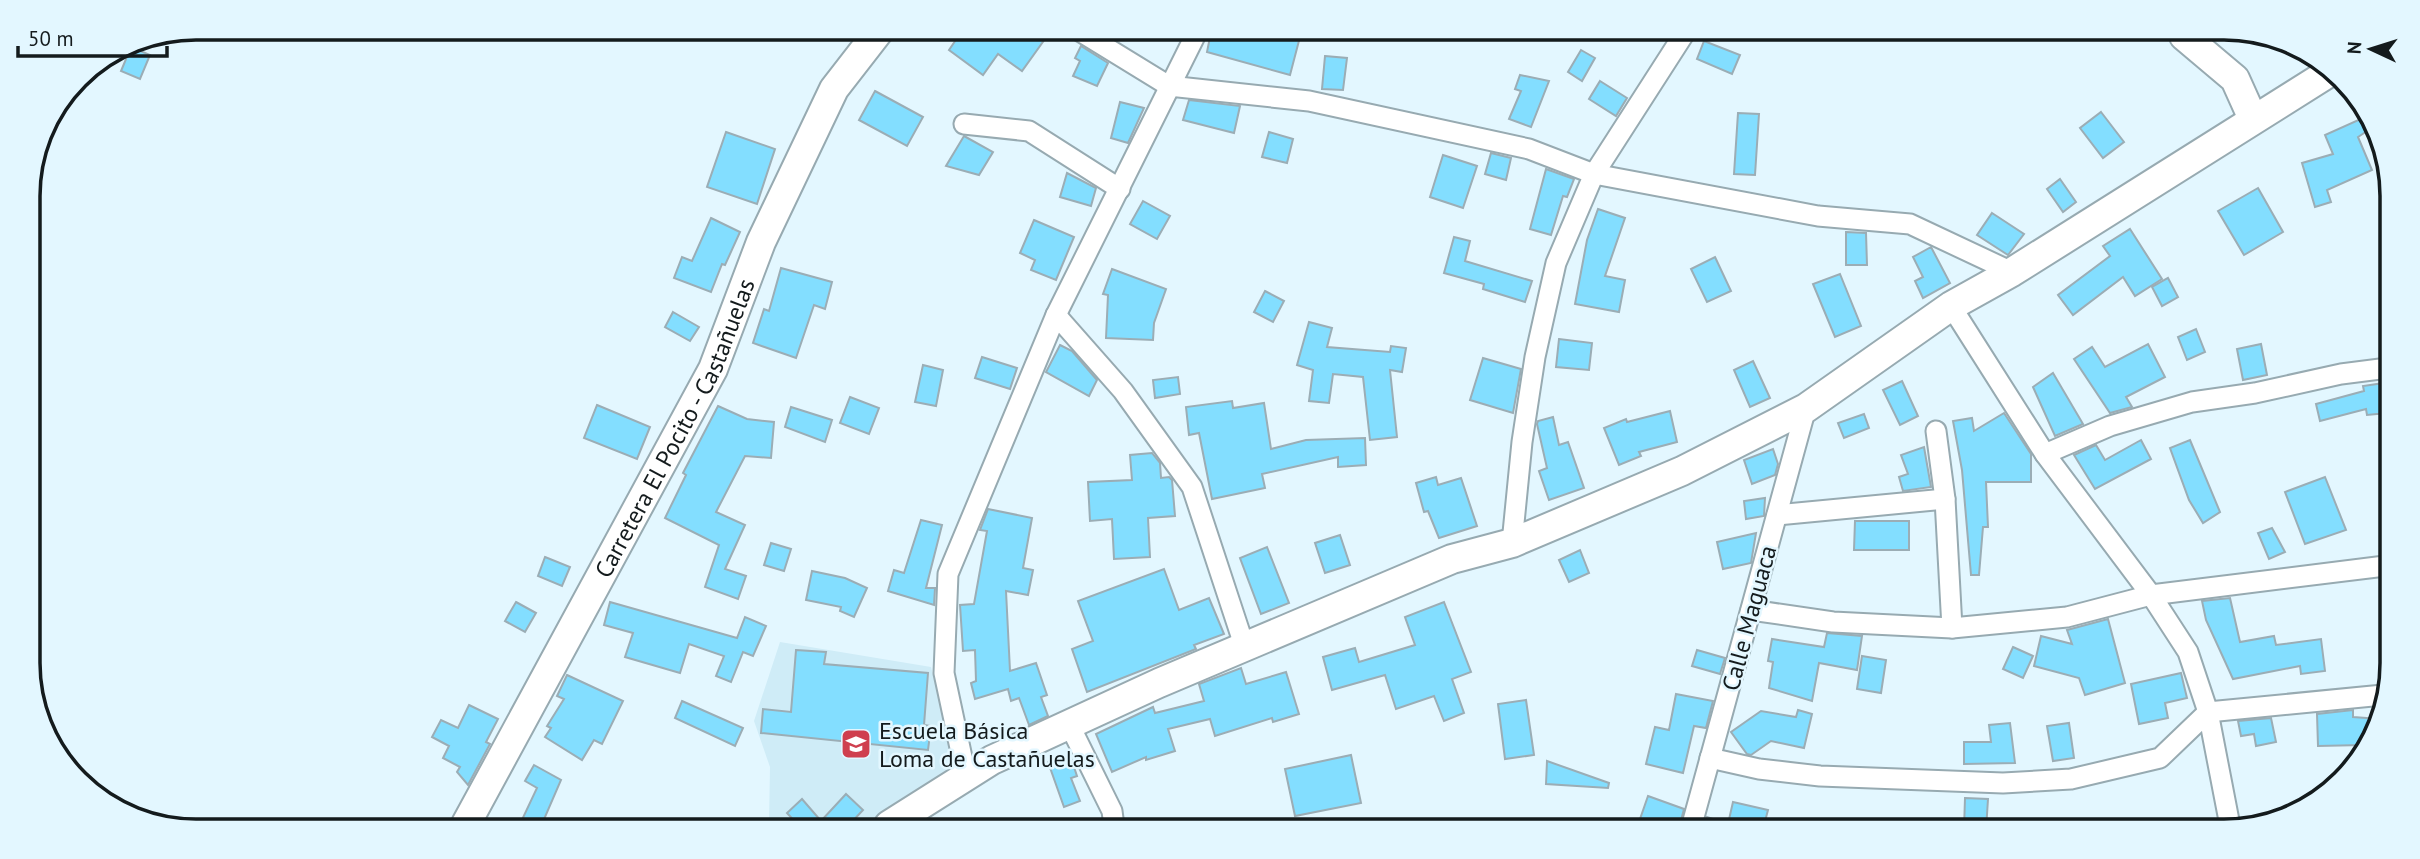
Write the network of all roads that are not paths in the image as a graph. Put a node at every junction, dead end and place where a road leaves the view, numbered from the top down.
1 (1680, 40) edge
2 (2189, 40) edge
3 (872, 41) edge
4 (1095, 41) edge
5 (1193, 41) edge
6 (2323, 76) edge
7 (1169, 86) junction
8 (2253, 119) junction
9 (964, 124) dead end
10 (1594, 174) junction
11 (1120, 189) junction
12 (2012, 272) junction
13 (1951, 306) junction
14 (1056, 315) junction
15 (2380, 369) edge
16 (1806, 408) junction
17 (1936, 430) dead end
18 (2045, 454) junction
19 (1945, 499) junction
20 (1777, 515) junction
21 (1512, 543) junction
22 (2380, 567) edge
23 (2151, 594) junction
24 (1751, 610) junction
25 (1952, 628) junction
26 (1245, 648) junction
27 (2376, 696) edge
28 (2208, 712) junction
29 (1070, 726) junction
30 (1710, 758) junction
31 (966, 776) junction
32 (1694, 818) edge
33 (2228, 818) edge
34 (469, 819) edge
35 (898, 819) edge
36 (1113, 819) edge

1 - 10 street
2 - 8 main road
3 - 34 main road, Carretera El Pocito - Castañuelas
4 - 7 street
5 - 7 street
6 - 8 main road
7 - 10 street
7 - 11 street
8 - 12 main road
9 - 11 street
10 - 12 street
10 - 21 street
11 - 14 street
12 - 13 main road
13 - 16 main road
13 - 18 street
14 - 26 street
14 - 31 street
15 - 18 street
16 - 20 street, Calle Maguaca
16 - 21 main road
17 - 19 street
18 - 23 street
19 - 20 street
19 - 25 street
20 - 24 street, Calle Maguaca
21 - 26 main road
22 - 23 street
23 - 25 street
23 - 28 street
24 - 25 street
24 - 30 street, Calle Maguaca
26 - 29 main road
27 - 28 street
28 - 30 street
28 - 33 street
29 - 31 main road
29 - 36 street
30 - 32 street, Calle Maguaca
31 - 35 main road

